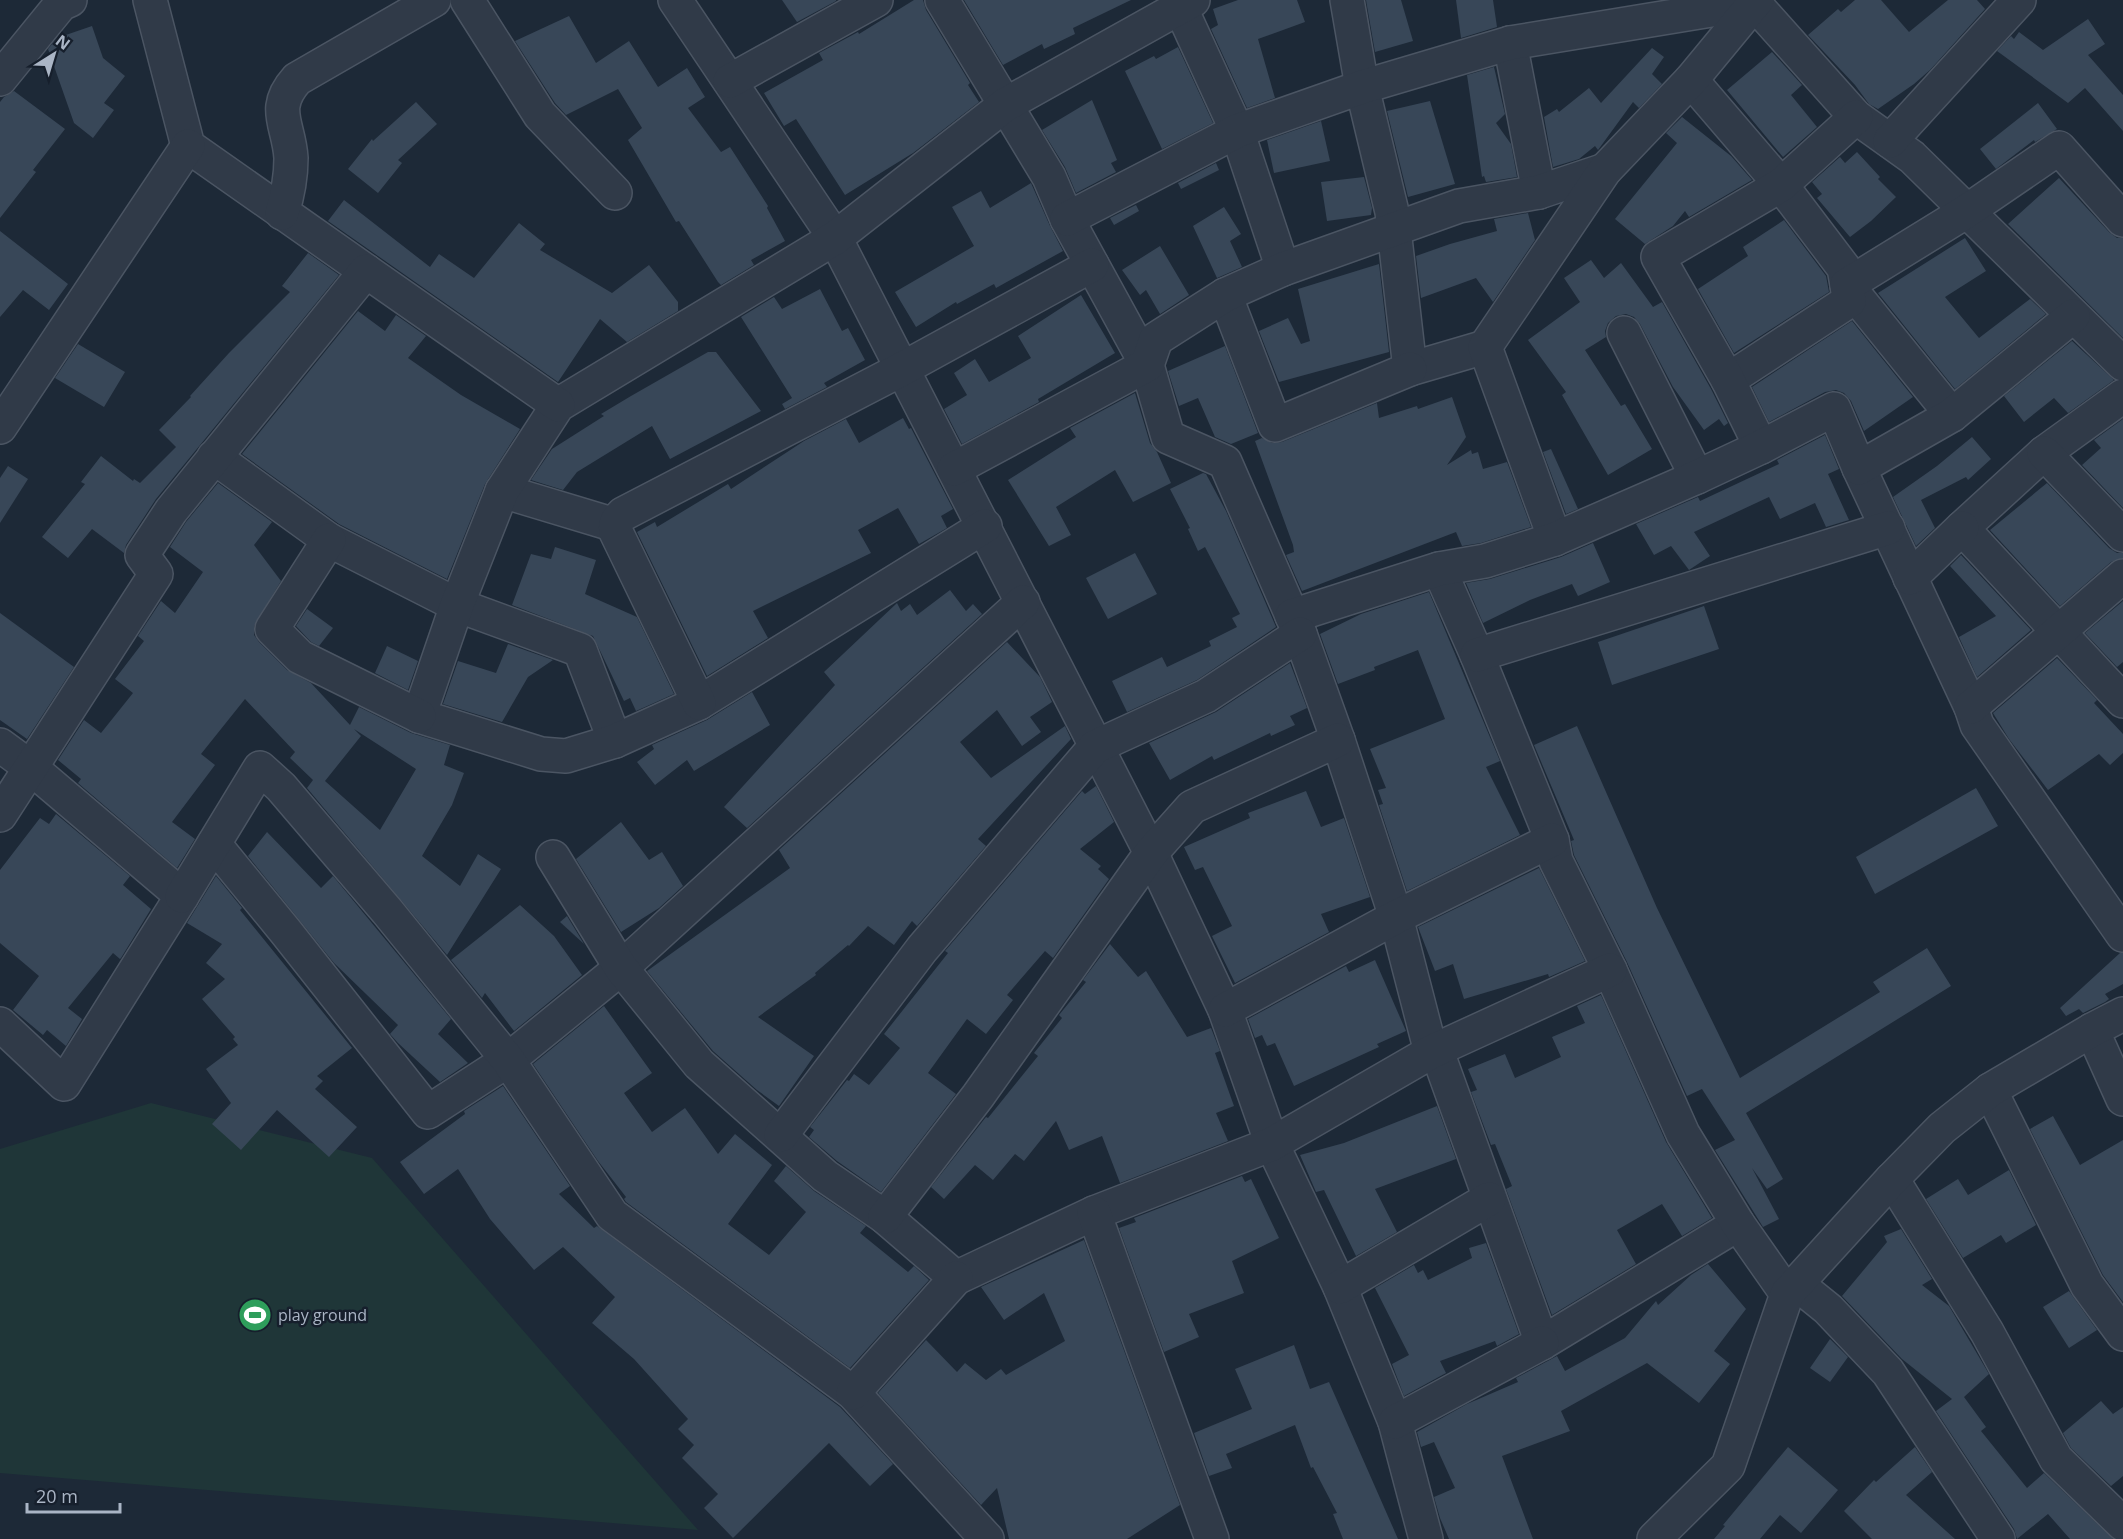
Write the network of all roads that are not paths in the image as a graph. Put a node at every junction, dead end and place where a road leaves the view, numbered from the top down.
1 (70, 0) edge
2 (150, 0) edge
3 (434, 0) edge
4 (467, 0) edge
5 (675, 0) edge
6 (876, 0) edge
7 (942, 0) edge
8 (1347, 0) edge
9 (2019, 0) edge
10 (1183, 2) edge
11 (1755, 2) edge
12 (1510, 43) junction
13 (0, 79) edge
14 (1691, 80) junction
15 (729, 81) junction
16 (1362, 87) junction
17 (1005, 105) junction
18 (1856, 117) junction
19 (1237, 131) junction
20 (1890, 141) junction
21 (188, 146) junction
22 (1605, 170) junction
23 (1781, 185) junction
24 (1539, 192) junction
25 (615, 193) dead end
26 (1967, 211) junction
27 (282, 213) junction
28 (1067, 219) junction
29 (2123, 220) edge
30 (1394, 230) junction
31 (835, 238) junction
32 (1092, 265) junction
33 (1283, 269) junction
34 (366, 271) junction
35 (1848, 285) junction
36 (1225, 295) junction
37 (2073, 316) junction
38 (1624, 333) dead end
39 (1485, 347) junction
40 (2123, 364) edge
41 (1148, 365) junction
42 (902, 369) junction
43 (1410, 369) junction
44 (1728, 380) junction
45 (2123, 396) edge
46 (558, 405) junction
47 (1952, 414) junction
48 (0, 427) edge
49 (1761, 447) junction
50 (2044, 453) junction
51 (214, 457) junction
52 (1859, 468) junction
53 (954, 469) junction
54 (1697, 477) junction
55 (502, 491) junction
56 (615, 525) junction
57 (985, 526) junction
58 (1888, 528) junction
59 (1962, 528) junction
60 (2123, 534) edge
61 (1555, 539) junction
62 (329, 540) junction
63 (1439, 569) junction
64 (2123, 576) edge
65 (1910, 578) junction
66 (1023, 602) junction
67 (457, 605) junction
68 (1296, 625) junction
69 (2056, 632) junction
70 (1477, 655) junction
71 (2123, 701) edge
72 (699, 703) junction
73 (1971, 707) junction
74 (419, 716) junction
75 (1338, 740) junction
76 (615, 741) junction
77 (0, 745) edge
78 (1095, 747) junction
79 (30, 767) junction
80 (0, 815) edge
81 (1552, 840) junction
82 (213, 844) junction
83 (1151, 853) junction
84 (553, 857) dead end
85 (182, 896) junction
86 (1396, 917) junction
87 (2123, 935) edge
88 (621, 968) junction
89 (1610, 970) junction
90 (1225, 1010) junction
91 (2123, 1014) edge
92 (0, 1024) edge
93 (2092, 1030) junction
94 (1431, 1052) junction
95 (508, 1060) junction
96 (1990, 1090) junction
97 (2123, 1099) edge
98 (781, 1135) junction
99 (1272, 1144) junction
100 (1892, 1179) junction
101 (1489, 1199) junction
102 (1094, 1213) junction
103 (885, 1217) junction
104 (1738, 1224) junction
105 (956, 1278) junction
106 (1340, 1287) junction
107 (1792, 1289) junction
108 (2123, 1334) edge
109 (1542, 1344) junction
110 (853, 1394) junction
111 (1395, 1422) junction
112 (2123, 1524) edge
113 (987, 1539) edge
114 (1212, 1539) edge
115 (1426, 1539) edge
116 (1654, 1539) edge
117 (1998, 1539) edge

1 - 13 street
2 - 21 street
3 - 27 street
4 - 25 street
5 - 15 street
6 - 15 street
7 - 17 street
8 - 16 street
9 - 20 street
10 - 17 street
10 - 19 street
11 - 12 street
11 - 14 street
11 - 18 street
12 - 16 street
12 - 24 street
14 - 22 street
14 - 23 street
15 - 31 street
16 - 19 street
16 - 30 street
17 - 28 street
17 - 31 street
18 - 20 street
18 - 23 street
19 - 28 street
19 - 33 street
20 - 26 street
21 - 27 street
21 - 48 street
22 - 24 street
22 - 39 street
23 - 35 street
23 - 44 street
24 - 30 street
26 - 29 street
26 - 35 street
26 - 37 street
27 - 34 street
28 - 32 street
30 - 33 street
30 - 43 street
31 - 42 street
31 - 46 street
32 - 41 street
32 - 42 street
33 - 36 street
34 - 46 street
34 - 51 street
35 - 44 street
35 - 47 street
36 - 41 street
36 - 43 street
37 - 40 street
37 - 47 street
38 - 54 street
39 - 43 street
39 - 61 street
41 - 53 street
41 - 68 street
42 - 53 street
42 - 56 street
44 - 49 street
45 - 50 street
46 - 55 street
47 - 52 street
49 - 52 street
49 - 54 street
50 - 59 street
50 - 60 street
51 - 62 street
51 - 79 street
52 - 58 street
53 - 57 street
54 - 61 street
55 - 56 street
55 - 67 street
56 - 72 street
57 - 66 street
57 - 72 street
58 - 65 street
58 - 70 street
59 - 65 street
59 - 69 street
61 - 63 street
62 - 67 street
62 - 74 street
63 - 68 street
63 - 70 street
64 - 69 street
65 - 73 street
66 - 78 street
66 - 88 street
67 - 74 street
67 - 76 street
68 - 75 street
68 - 78 street
69 - 71 street
69 - 73 street
70 - 81 street
72 - 76 street
73 - 87 street
74 - 76 street
75 - 83 street
75 - 86 street
77 - 79 street
78 - 83 street
78 - 98 street
79 - 80 street
79 - 85 street
81 - 86 street
81 - 89 street
82 - 85 street
82 - 95 street
82 - 95 street
83 - 90 street
83 - 103 street
84 - 88 street
85 - 92 street
86 - 90 street
86 - 94 street
88 - 95 street
88 - 98 street
89 - 94 street
89 - 104 street
90 - 99 street
91 - 93 street
93 - 96 street
93 - 97 street
94 - 99 street
94 - 101 street
95 - 110 street
96 - 100 street
96 - 108 street
98 - 103 street
99 - 102 street
99 - 106 street
100 - 107 street
100 - 112 street
101 - 106 street
101 - 109 street
102 - 105 street
102 - 114 street
103 - 105 street
104 - 107 street
104 - 109 street
105 - 110 street
106 - 111 street
107 - 116 street
107 - 117 street
109 - 111 street
110 - 113 street
111 - 115 street

